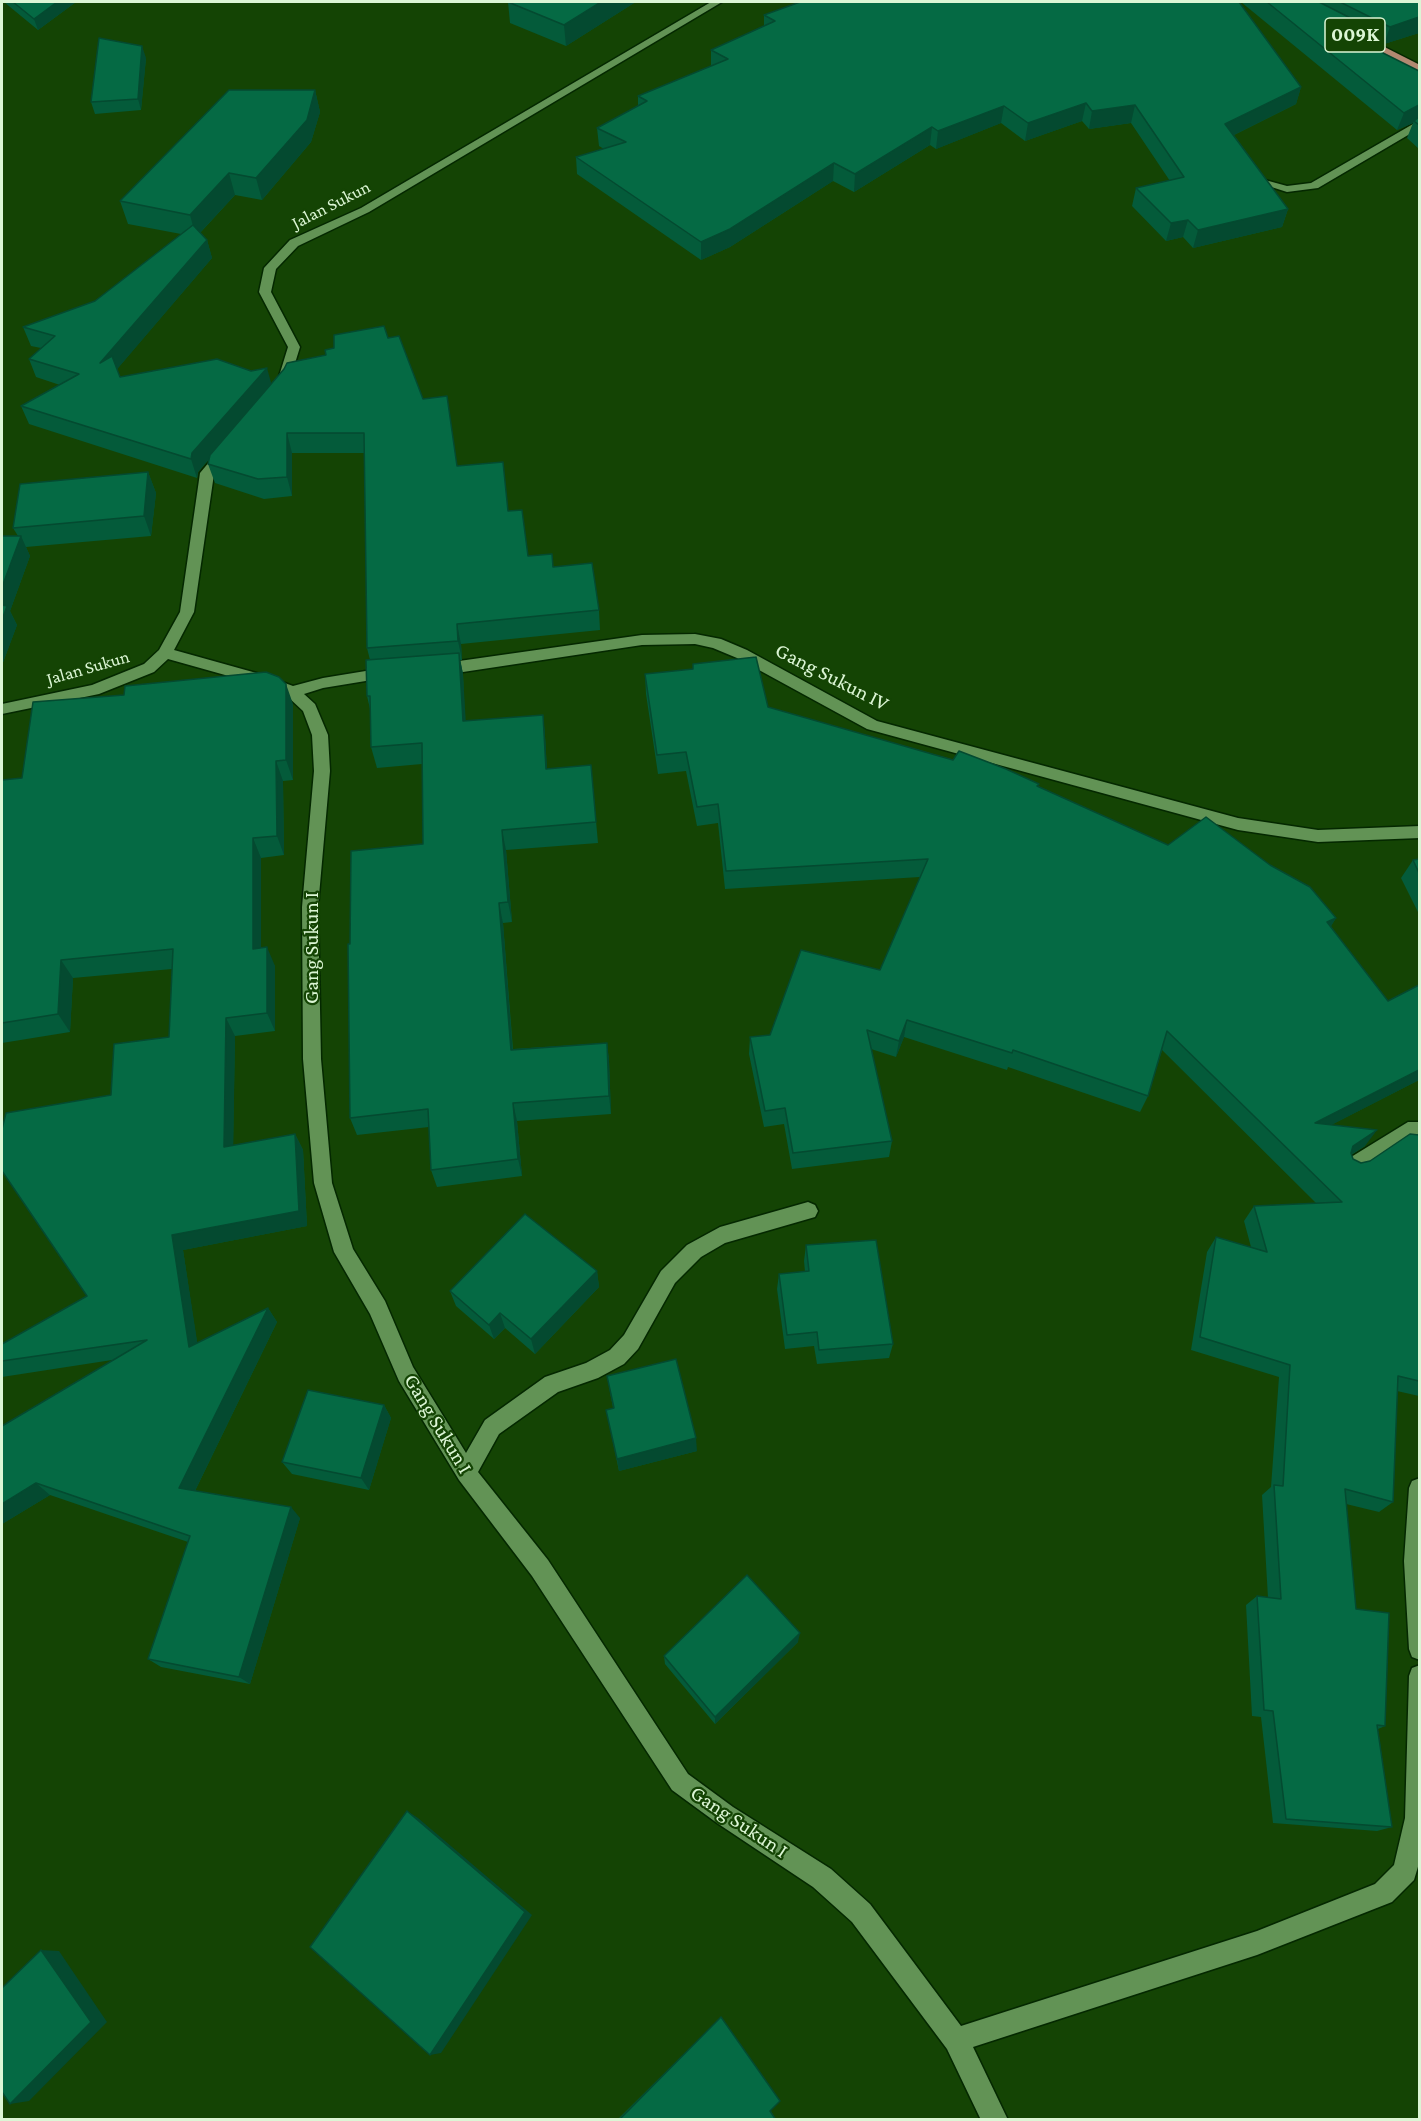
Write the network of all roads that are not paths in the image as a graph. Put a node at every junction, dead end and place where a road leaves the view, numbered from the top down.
1 (717, 2) edge
2 (1342, 29) edge
3 (1419, 69) edge
4 (1419, 123) edge
5 (1265, 183) edge
6 (275, 394) edge
7 (237, 438) edge
8 (165, 653) junction
9 (292, 692) junction
10 (2, 710) edge
11 (1419, 832) edge
12 (1419, 1130) edge
13 (1350, 1168) edge
14 (807, 1211) dead end
15 (466, 1473) junction
16 (1419, 1488) edge
17 (1419, 1649) edge
18 (1419, 1676) edge
19 (956, 2040) junction
20 (995, 2120) edge

1 - 6 street, Jalan Sukun
2 - 3 main road, 009K
4 - 5 street
7 - 8 street, Jalan Sukun
8 - 9 street, Gang Sukun I
8 - 10 street, Jalan Sukun
9 - 11 street, Gang Sukun IV
9 - 15 street, Gang Sukun I
12 - 13 street
14 - 15 street
15 - 19 street, Gang Sukun I
16 - 17 street
18 - 19 street
19 - 20 street, Gang Sukun I

